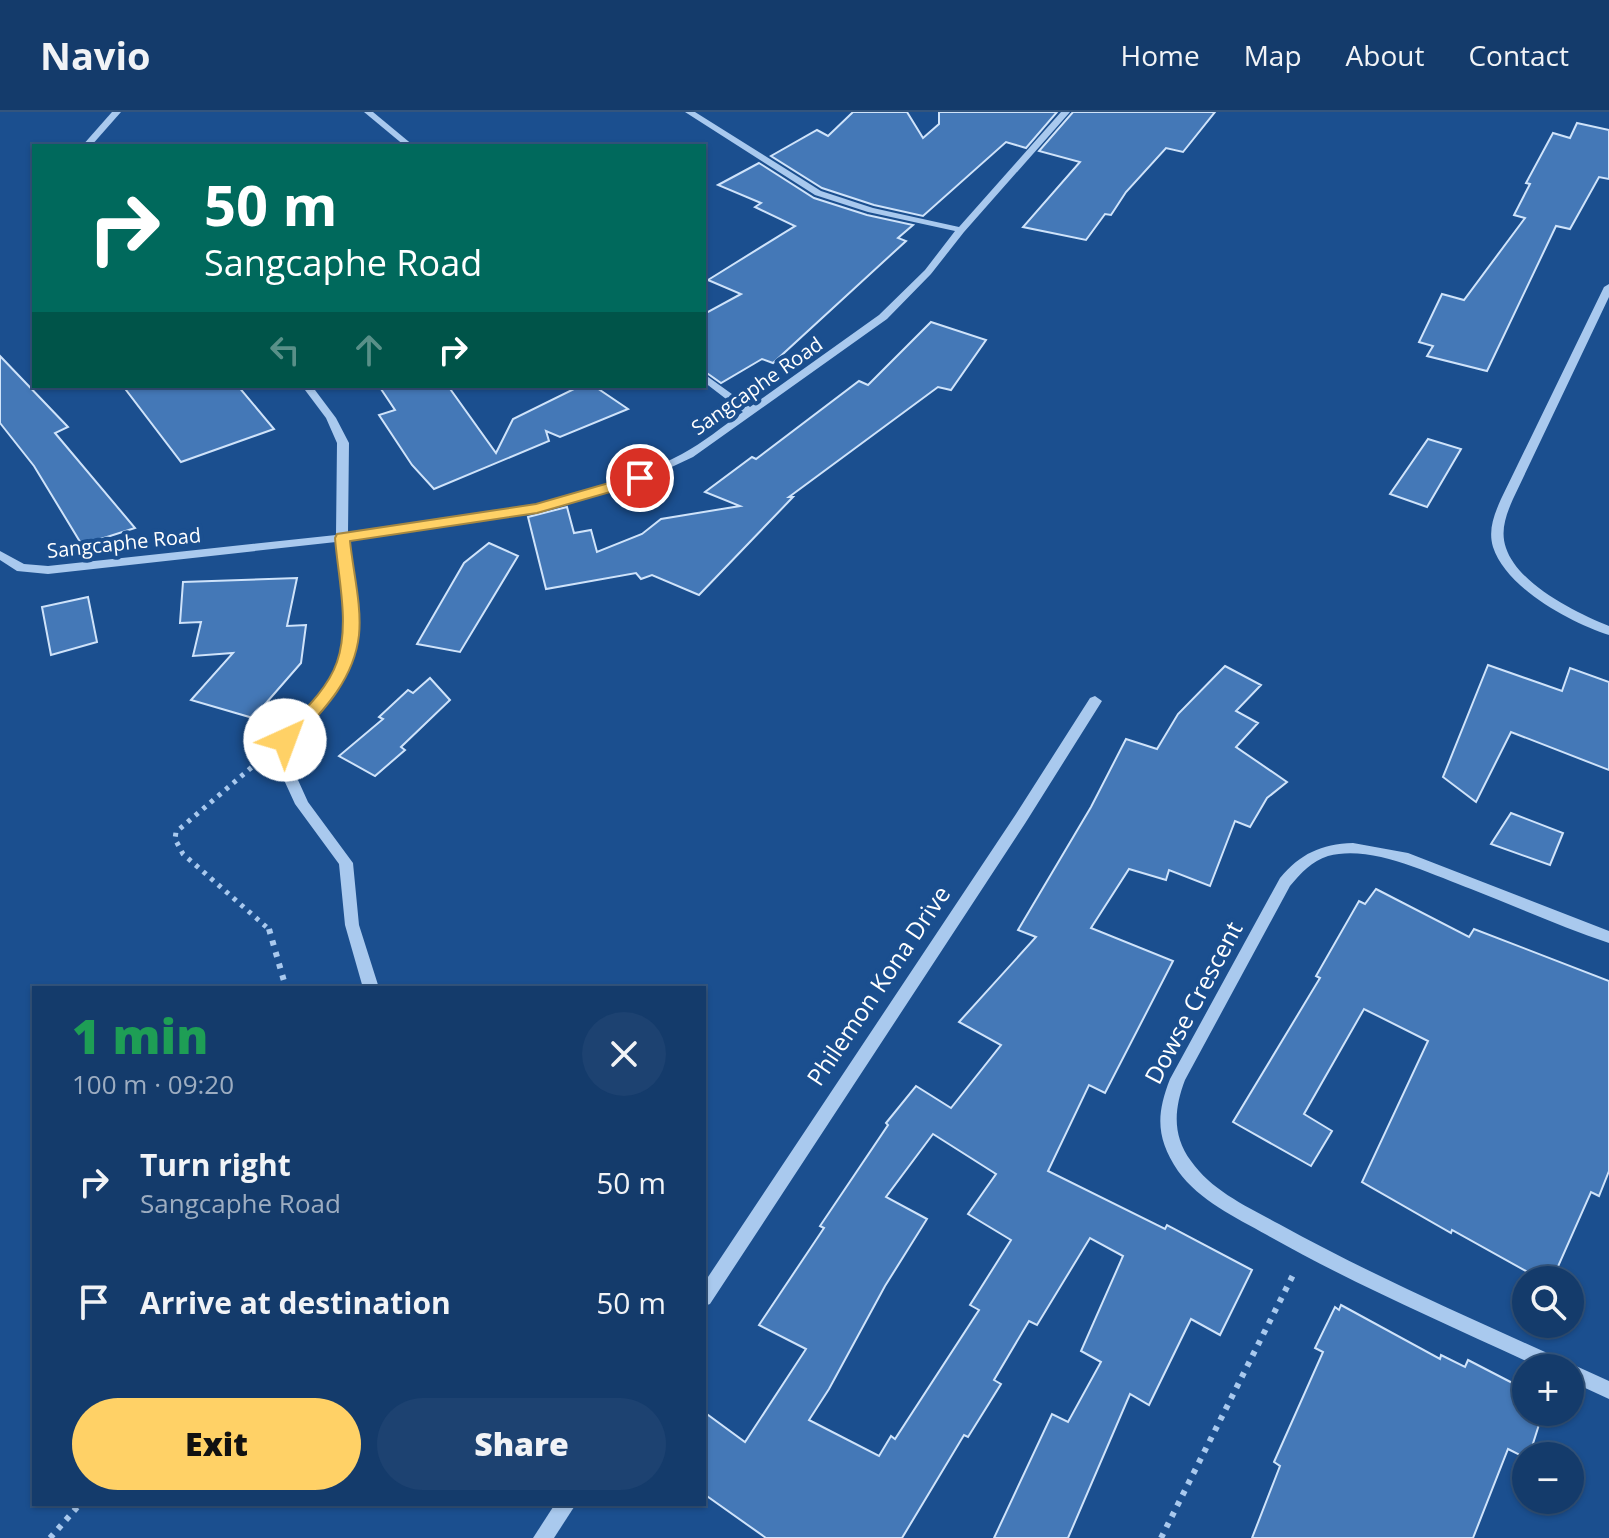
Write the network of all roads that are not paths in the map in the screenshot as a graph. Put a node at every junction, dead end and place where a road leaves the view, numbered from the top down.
1 (117, 112) edge
2 (368, 112) edge
3 (689, 112) edge
4 (1066, 112) edge
5 (88, 144) edge
6 (408, 144) edge
7 (961, 230) junction
8 (1609, 287) edge
9 (706, 379) edge
10 (308, 388) edge
11 (751, 413) junction
12 (342, 538) junction
13 (0, 555) edge
14 (1609, 631) edge
15 (1095, 701) dead end
16 (1609, 937) edge
17 (370, 986) edge
18 (706, 1295) edge
19 (1531, 1354) edge
20 (1584, 1378) edge
21 (1609, 1390) edge
22 (565, 1506) edge
23 (543, 1538) edge

1 - 5 street
2 - 6 street
3 - 7 street
4 - 7 street, Sangcaphe Road
7 - 11 street, Sangcaphe Road
8 - 14 street
9 - 11 street
10 - 12 street
11 - 12 street, Sangcaphe Road
12 - 13 street, Sangcaphe Road
12 - 17 street
15 - 18 street, Philemon Kona Drive
16 - 19 street, Dowse Crescent
20 - 21 street
22 - 23 street

